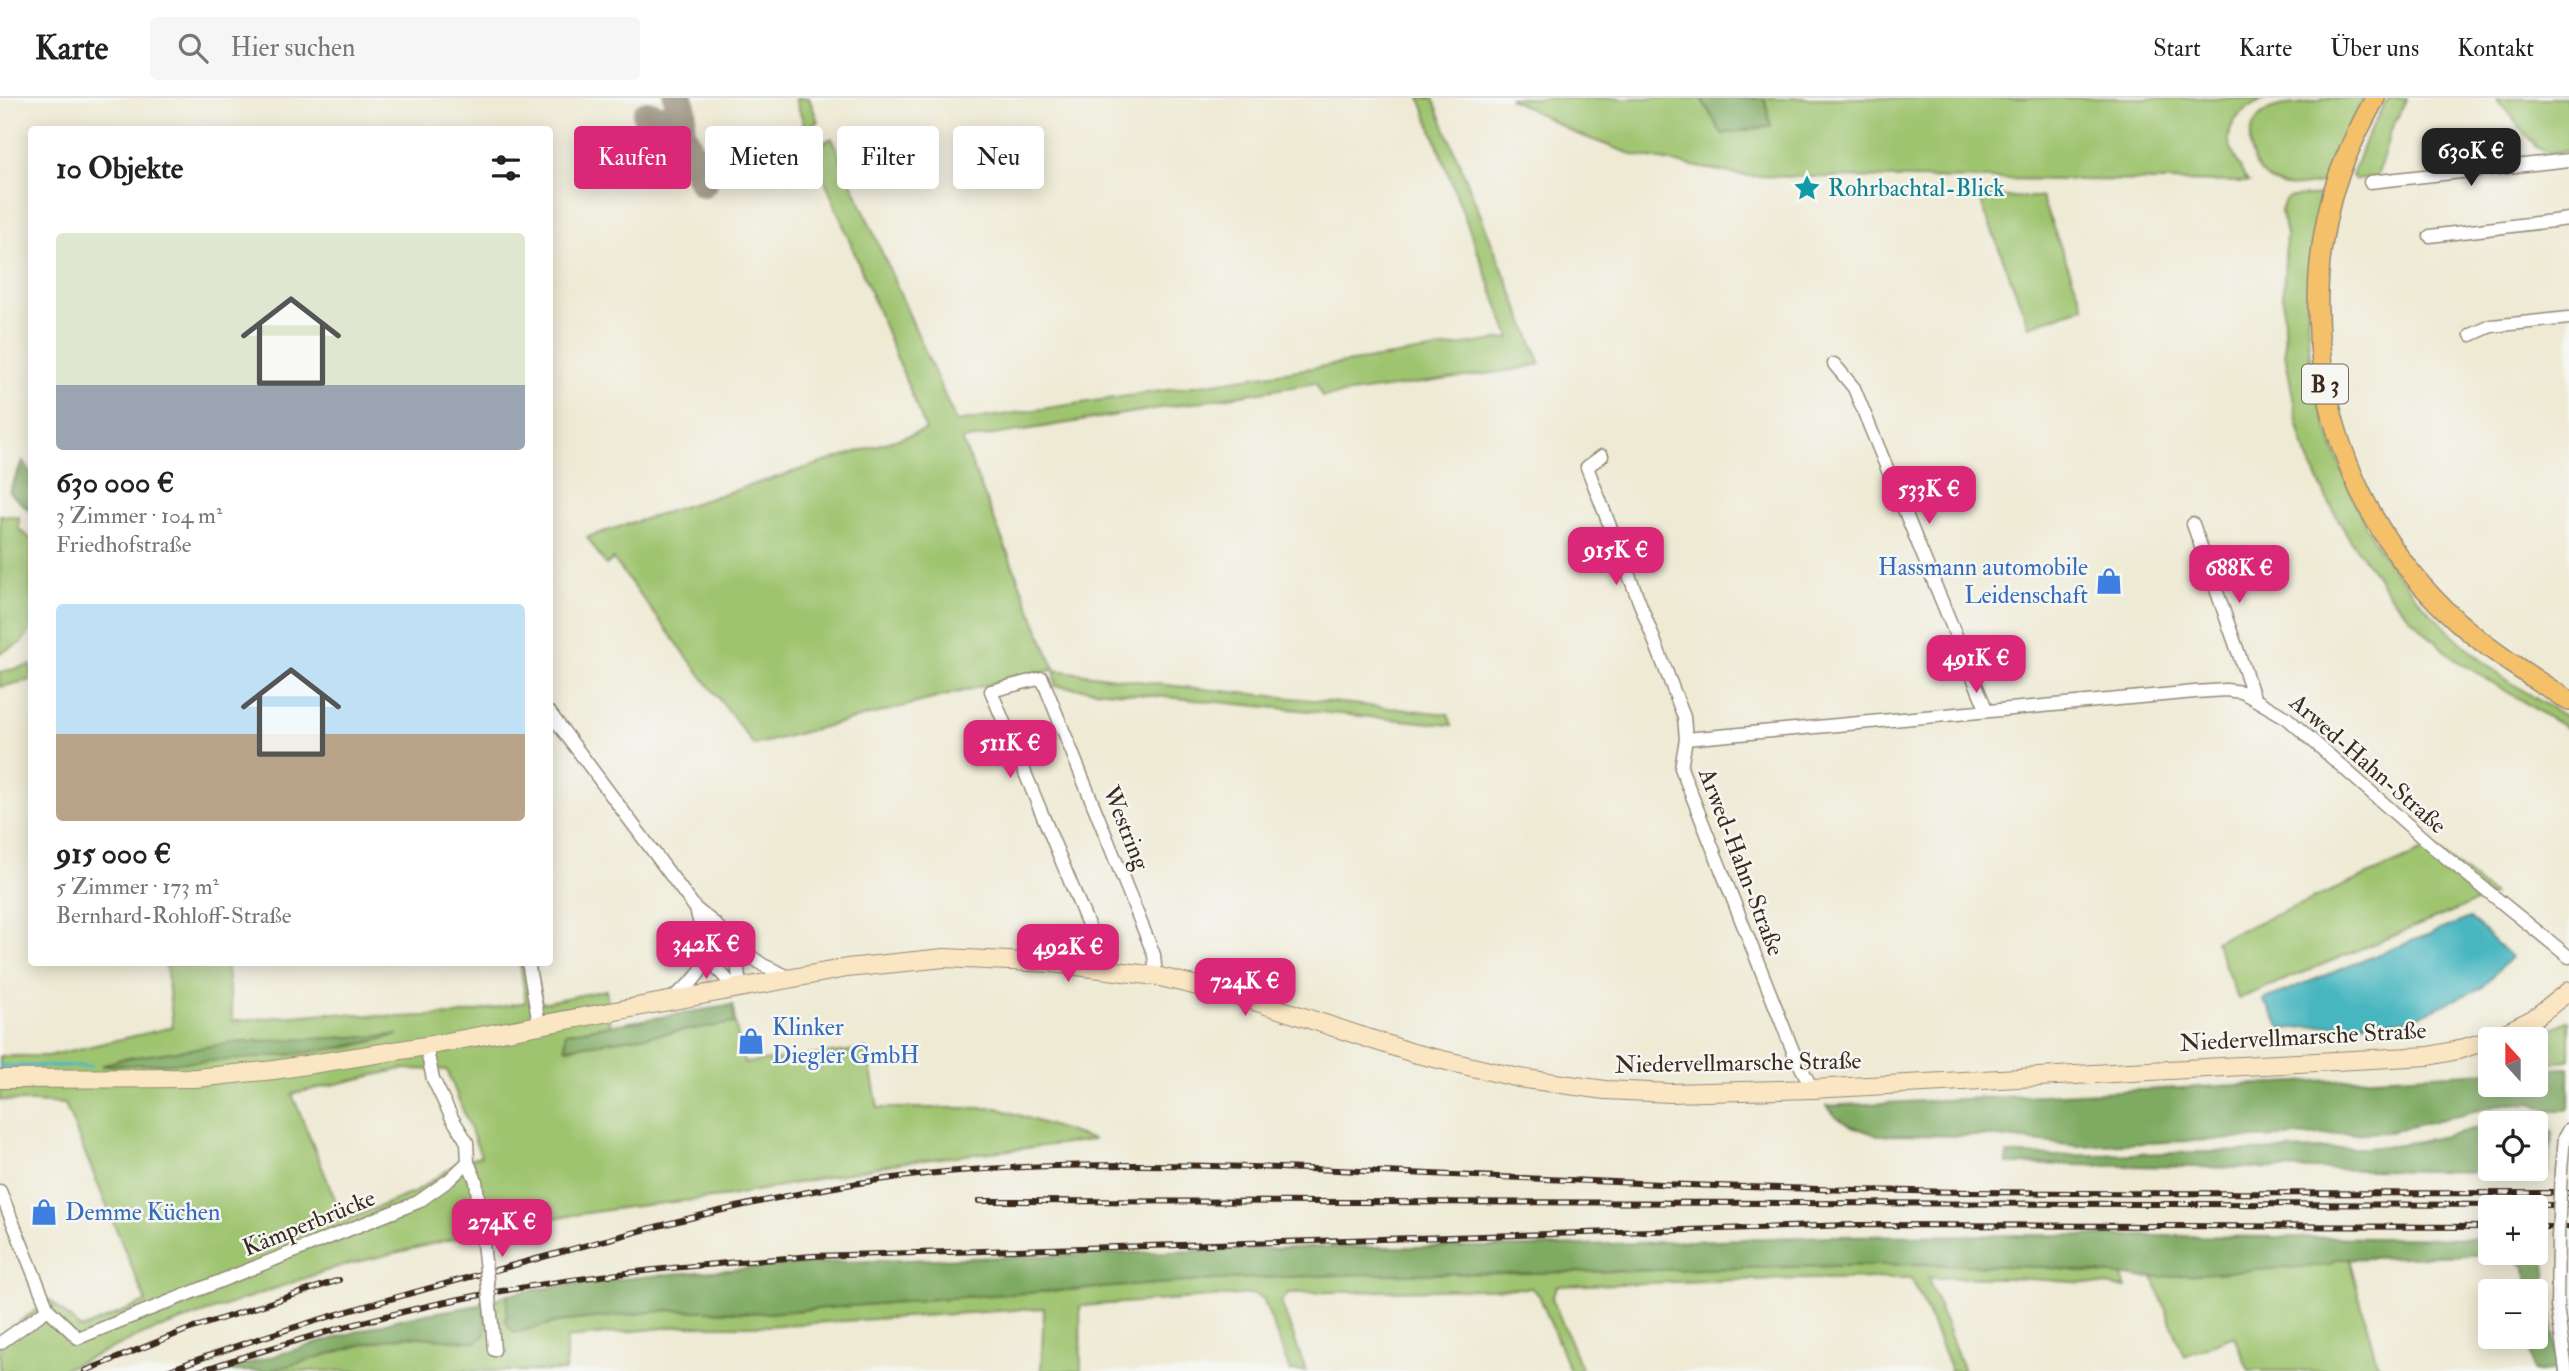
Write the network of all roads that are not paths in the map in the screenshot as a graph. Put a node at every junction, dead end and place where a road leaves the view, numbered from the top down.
1 (2375, 98) edge
2 (2569, 160) edge
3 (2370, 182) dead end
4 (2569, 219) edge
5 (2430, 236) dead end
6 (2569, 318) edge
7 (2471, 335) dead end
8 (1834, 364) dead end
9 (1602, 456) dead end
10 (2193, 524) dead end
11 (2254, 697) junction
12 (2569, 701) edge
13 (1987, 711) junction
14 (553, 717) edge
15 (1686, 739) junction
16 (696, 909) junction
17 (1091, 932) dead end
18 (735, 945) junction
19 (707, 950) junction
20 (2569, 957) edge
21 (529, 966) edge
22 (1156, 976) junction
23 (791, 978) junction
24 (735, 988) junction
25 (2569, 991) edge
26 (669, 1001) junction
27 (539, 1024) junction
28 (2517, 1027) edge
29 (2478, 1044) edge
30 (426, 1046) junction
31 (0, 1079) edge
32 (1812, 1089) junction
33 (2569, 1129) edge
34 (468, 1162) junction
35 (0, 1191) edge
36 (48, 1309) junction
37 (0, 1343) edge
38 (495, 1350) dead end
39 (2566, 1371) edge

1 - 12 main road, B 3
2 - 3 street
4 - 5 street
6 - 7 street
8 - 13 street
9 - 15 street
10 - 11 street
11 - 13 street, Arwed-Hahn-Straße
11 - 20 street, Arwed-Hahn-Straße
13 - 15 street, Arwed-Hahn-Straße
14 - 16 street
15 - 32 street, Arwed-Hahn-Straße
16 - 18 street
16 - 19 street
17 - 22 street, Westring
18 - 23 street
18 - 24 street
19 - 24 street
19 - 26 street
21 - 27 street
22 - 23 main road, Niedervellmarsche Straße
22 - 32 main road, Niedervellmarsche Straße
23 - 24 main road, Niedervellmarsche Straße
24 - 26 main road, Niedervellmarsche Straße
25 - 28 main road, Niedervellmarsche Straße
26 - 27 main road, Niedervellmarsche Straße
27 - 30 main road, Niedervellmarsche Straße
29 - 32 main road, Niedervellmarsche Straße
30 - 31 main road, Niedervellmarsche Straße
30 - 34 street
33 - 39 street, bridge
34 - 36 street, Kämperbrücke
34 - 38 street, bridge
35 - 36 street, Kämperbrücke
36 - 37 street

